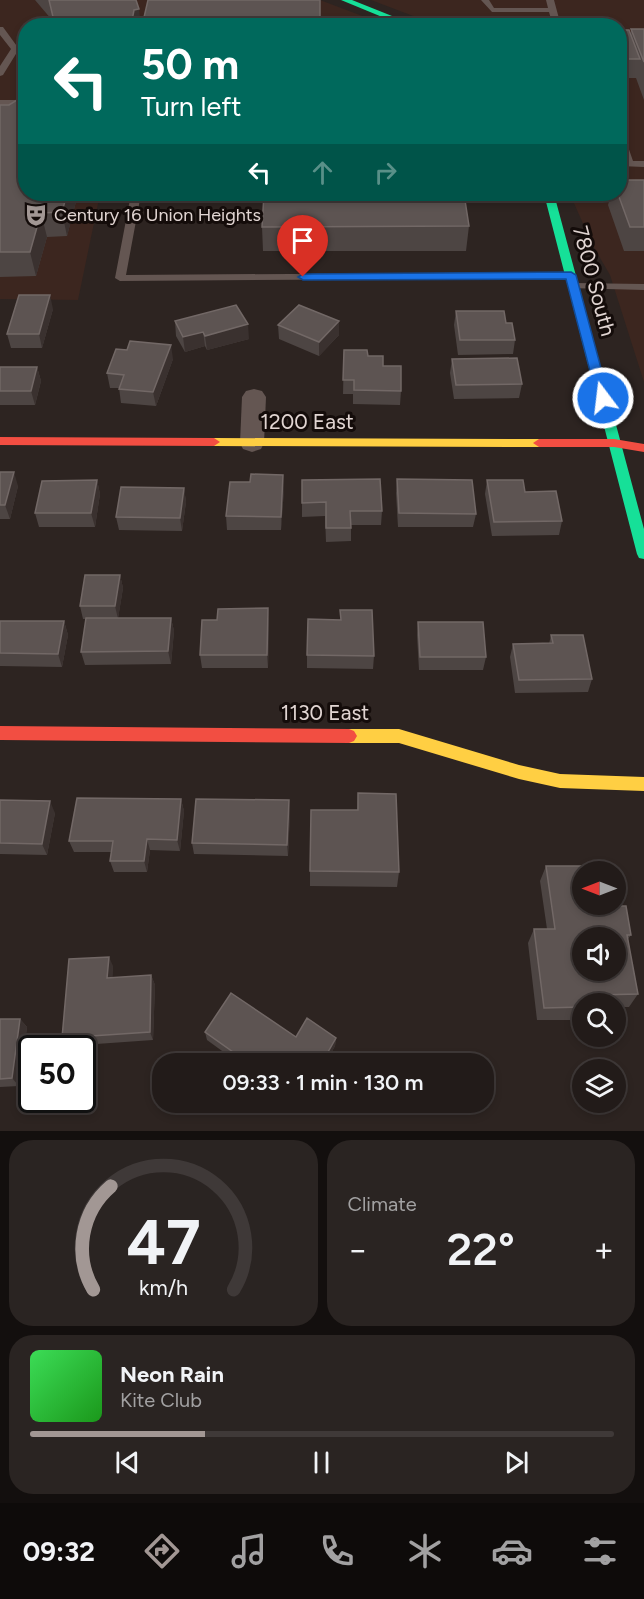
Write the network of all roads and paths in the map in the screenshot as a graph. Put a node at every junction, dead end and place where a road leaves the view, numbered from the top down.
1 (345, 0) edge
2 (485, 0) edge
3 (550, 0) edge
4 (552, 10) junction
5 (392, 18) edge
6 (554, 18) edge
7 (2, 34) edge
8 (0, 73) edge
9 (0, 103) edge
10 (18, 103) edge
11 (627, 163) edge
12 (644, 164) edge
13 (135, 201) edge
14 (551, 201) edge
15 (572, 281) junction
16 (644, 287) edge
17 (254, 397) dead end
18 (644, 437) edge
19 (0, 441) edge
20 (252, 443) junction
21 (614, 443) junction
22 (644, 448) edge
23 (644, 554) edge
24 (0, 734) edge
25 (644, 784) edge

1 - 5 street
2 - 4 lane
3 - 4 lane
4 - 6 lane
7 - 8 lane
9 - 10 lane
11 - 12 lane
13 - 15 lane
14 - 15 street, 7800 South
15 - 16 lane
15 - 21 street, 7800 South
17 - 20 street
18 - 21 street
19 - 20 street, 1200 East
20 - 21 street, 1200 East
21 - 22 street
21 - 23 street, 7800 South
24 - 25 street, 1130 East

